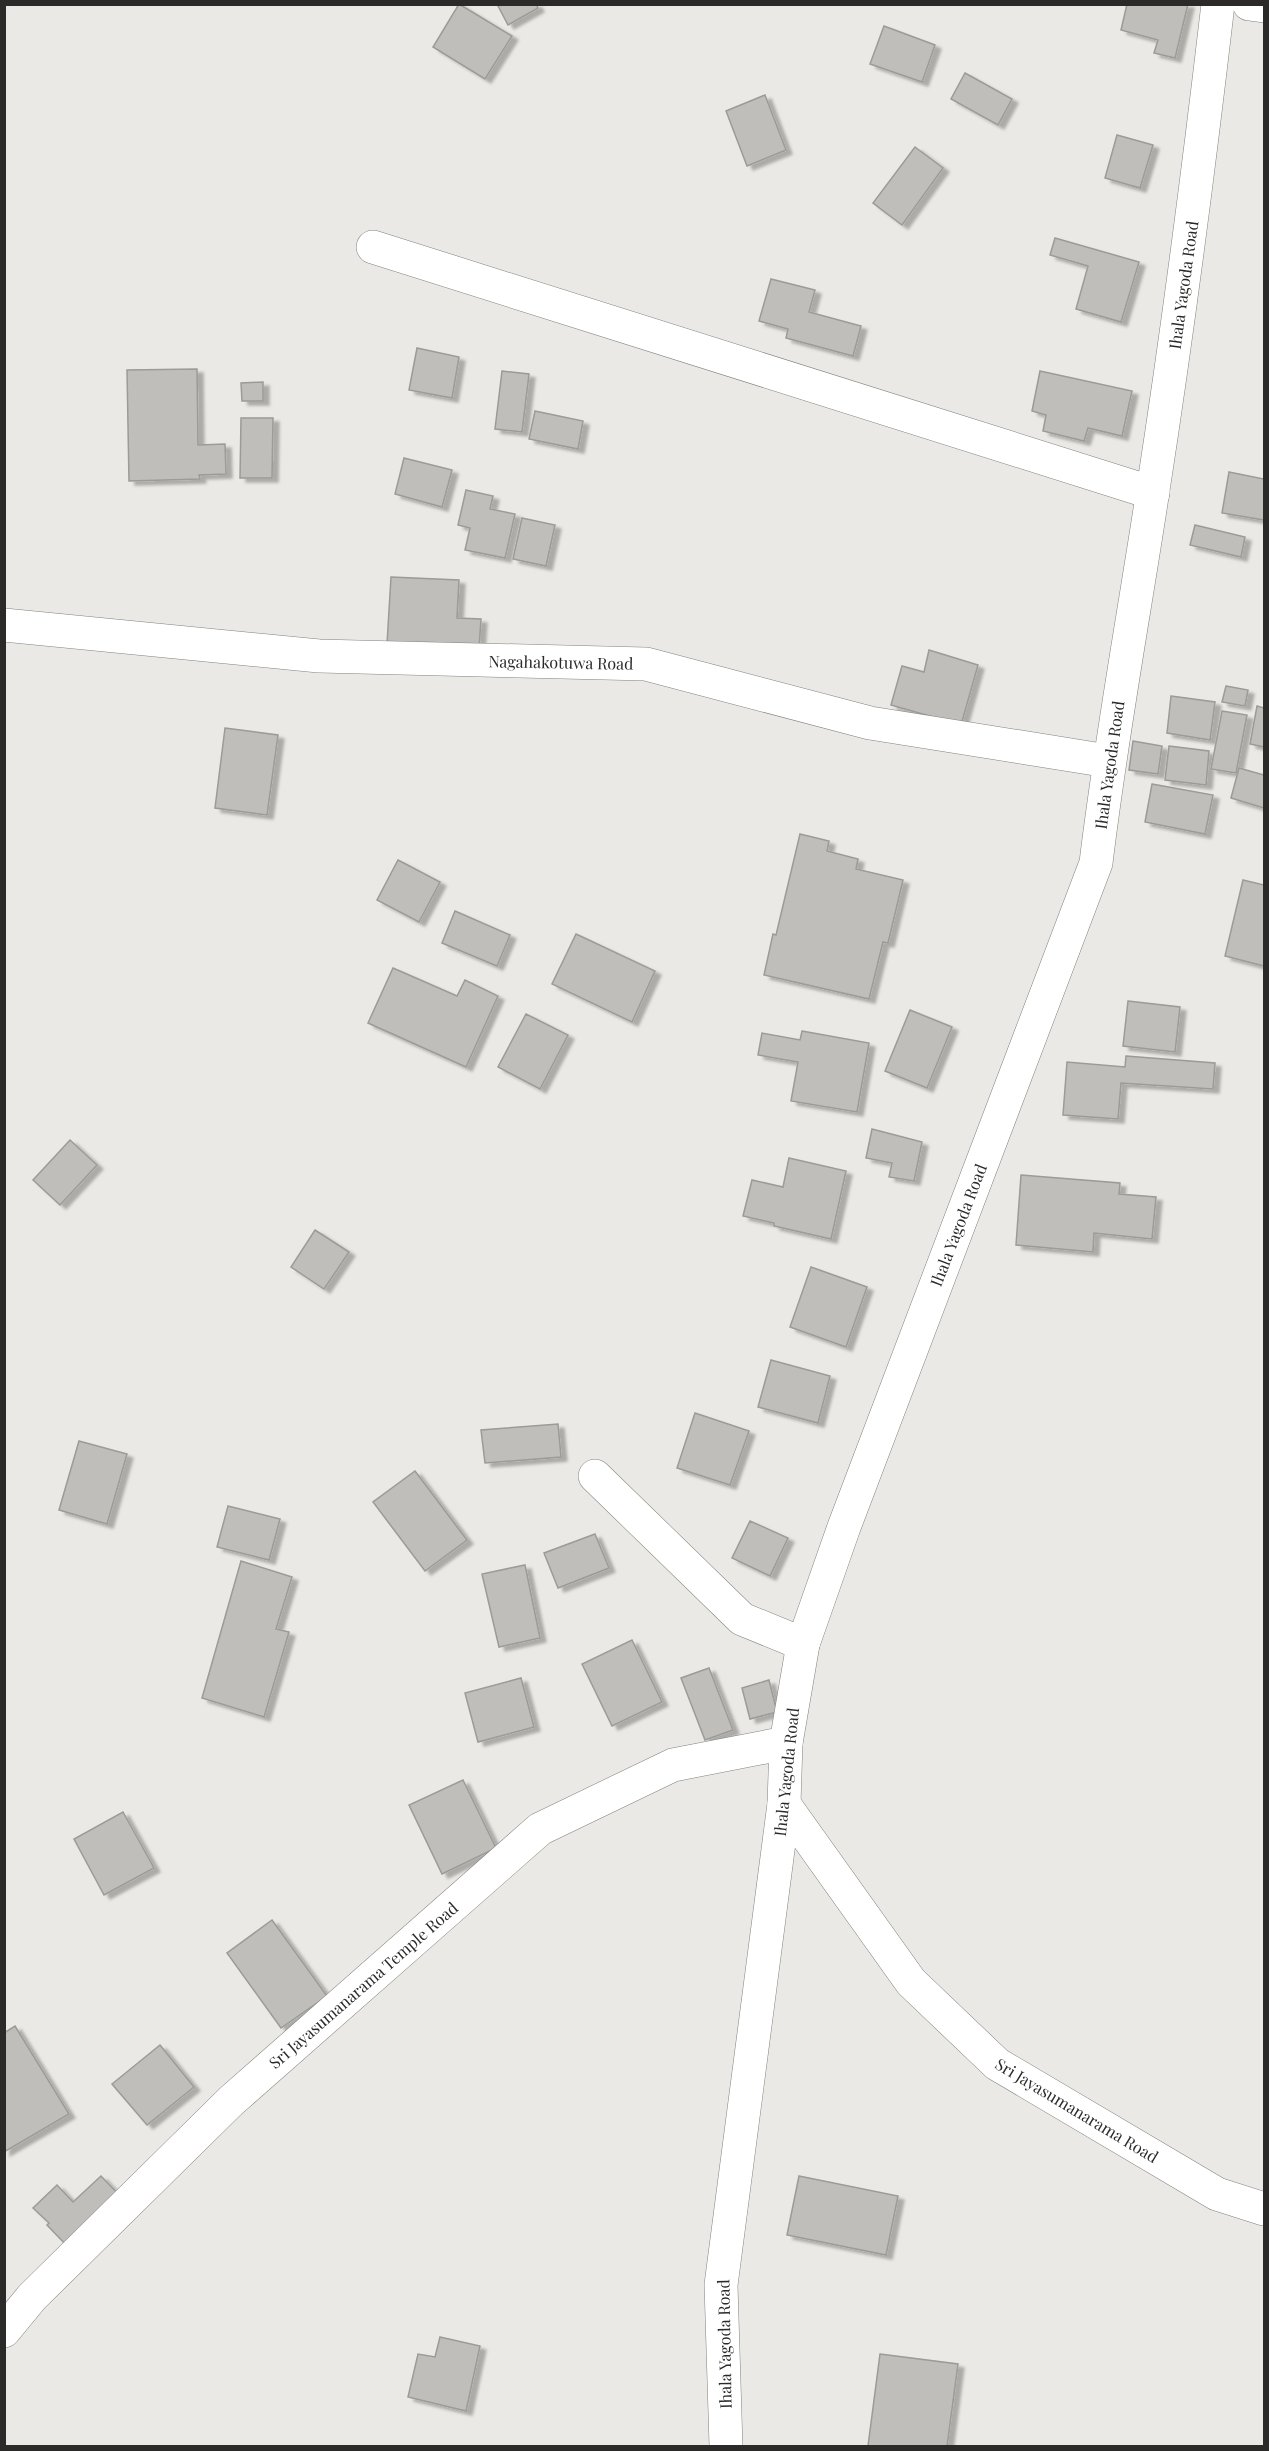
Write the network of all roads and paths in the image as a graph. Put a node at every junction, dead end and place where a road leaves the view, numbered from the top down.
1 (1218, 4) edge
2 (1250, 4) edge
3 (1264, 6) edge
4 (372, 246) dead end
5 (1153, 493) junction
6 (4, 625) edge
7 (1108, 761) junction
8 (595, 1476) dead end
9 (803, 1644) junction
10 (786, 1743) junction
11 (784, 1804) junction
12 (1264, 2209) edge
13 (4, 2331) edge
14 (726, 2446) edge

1 - 5 street, Ihala Yagoda Road
2 - 3 street
4 - 5 street
5 - 7 street, Ihala Yagoda Road
6 - 7 street, Nagahakotuwa Road
7 - 9 street, Ihala Yagoda Road
8 - 9 street
9 - 10 street, Ihala Yagoda Road
10 - 11 street, Ihala Yagoda Road
10 - 13 street, Sri Jayasumanarama Temple Road
11 - 12 street, Sri Jayasumanarama Road
11 - 14 street, Ihala Yagoda Road

